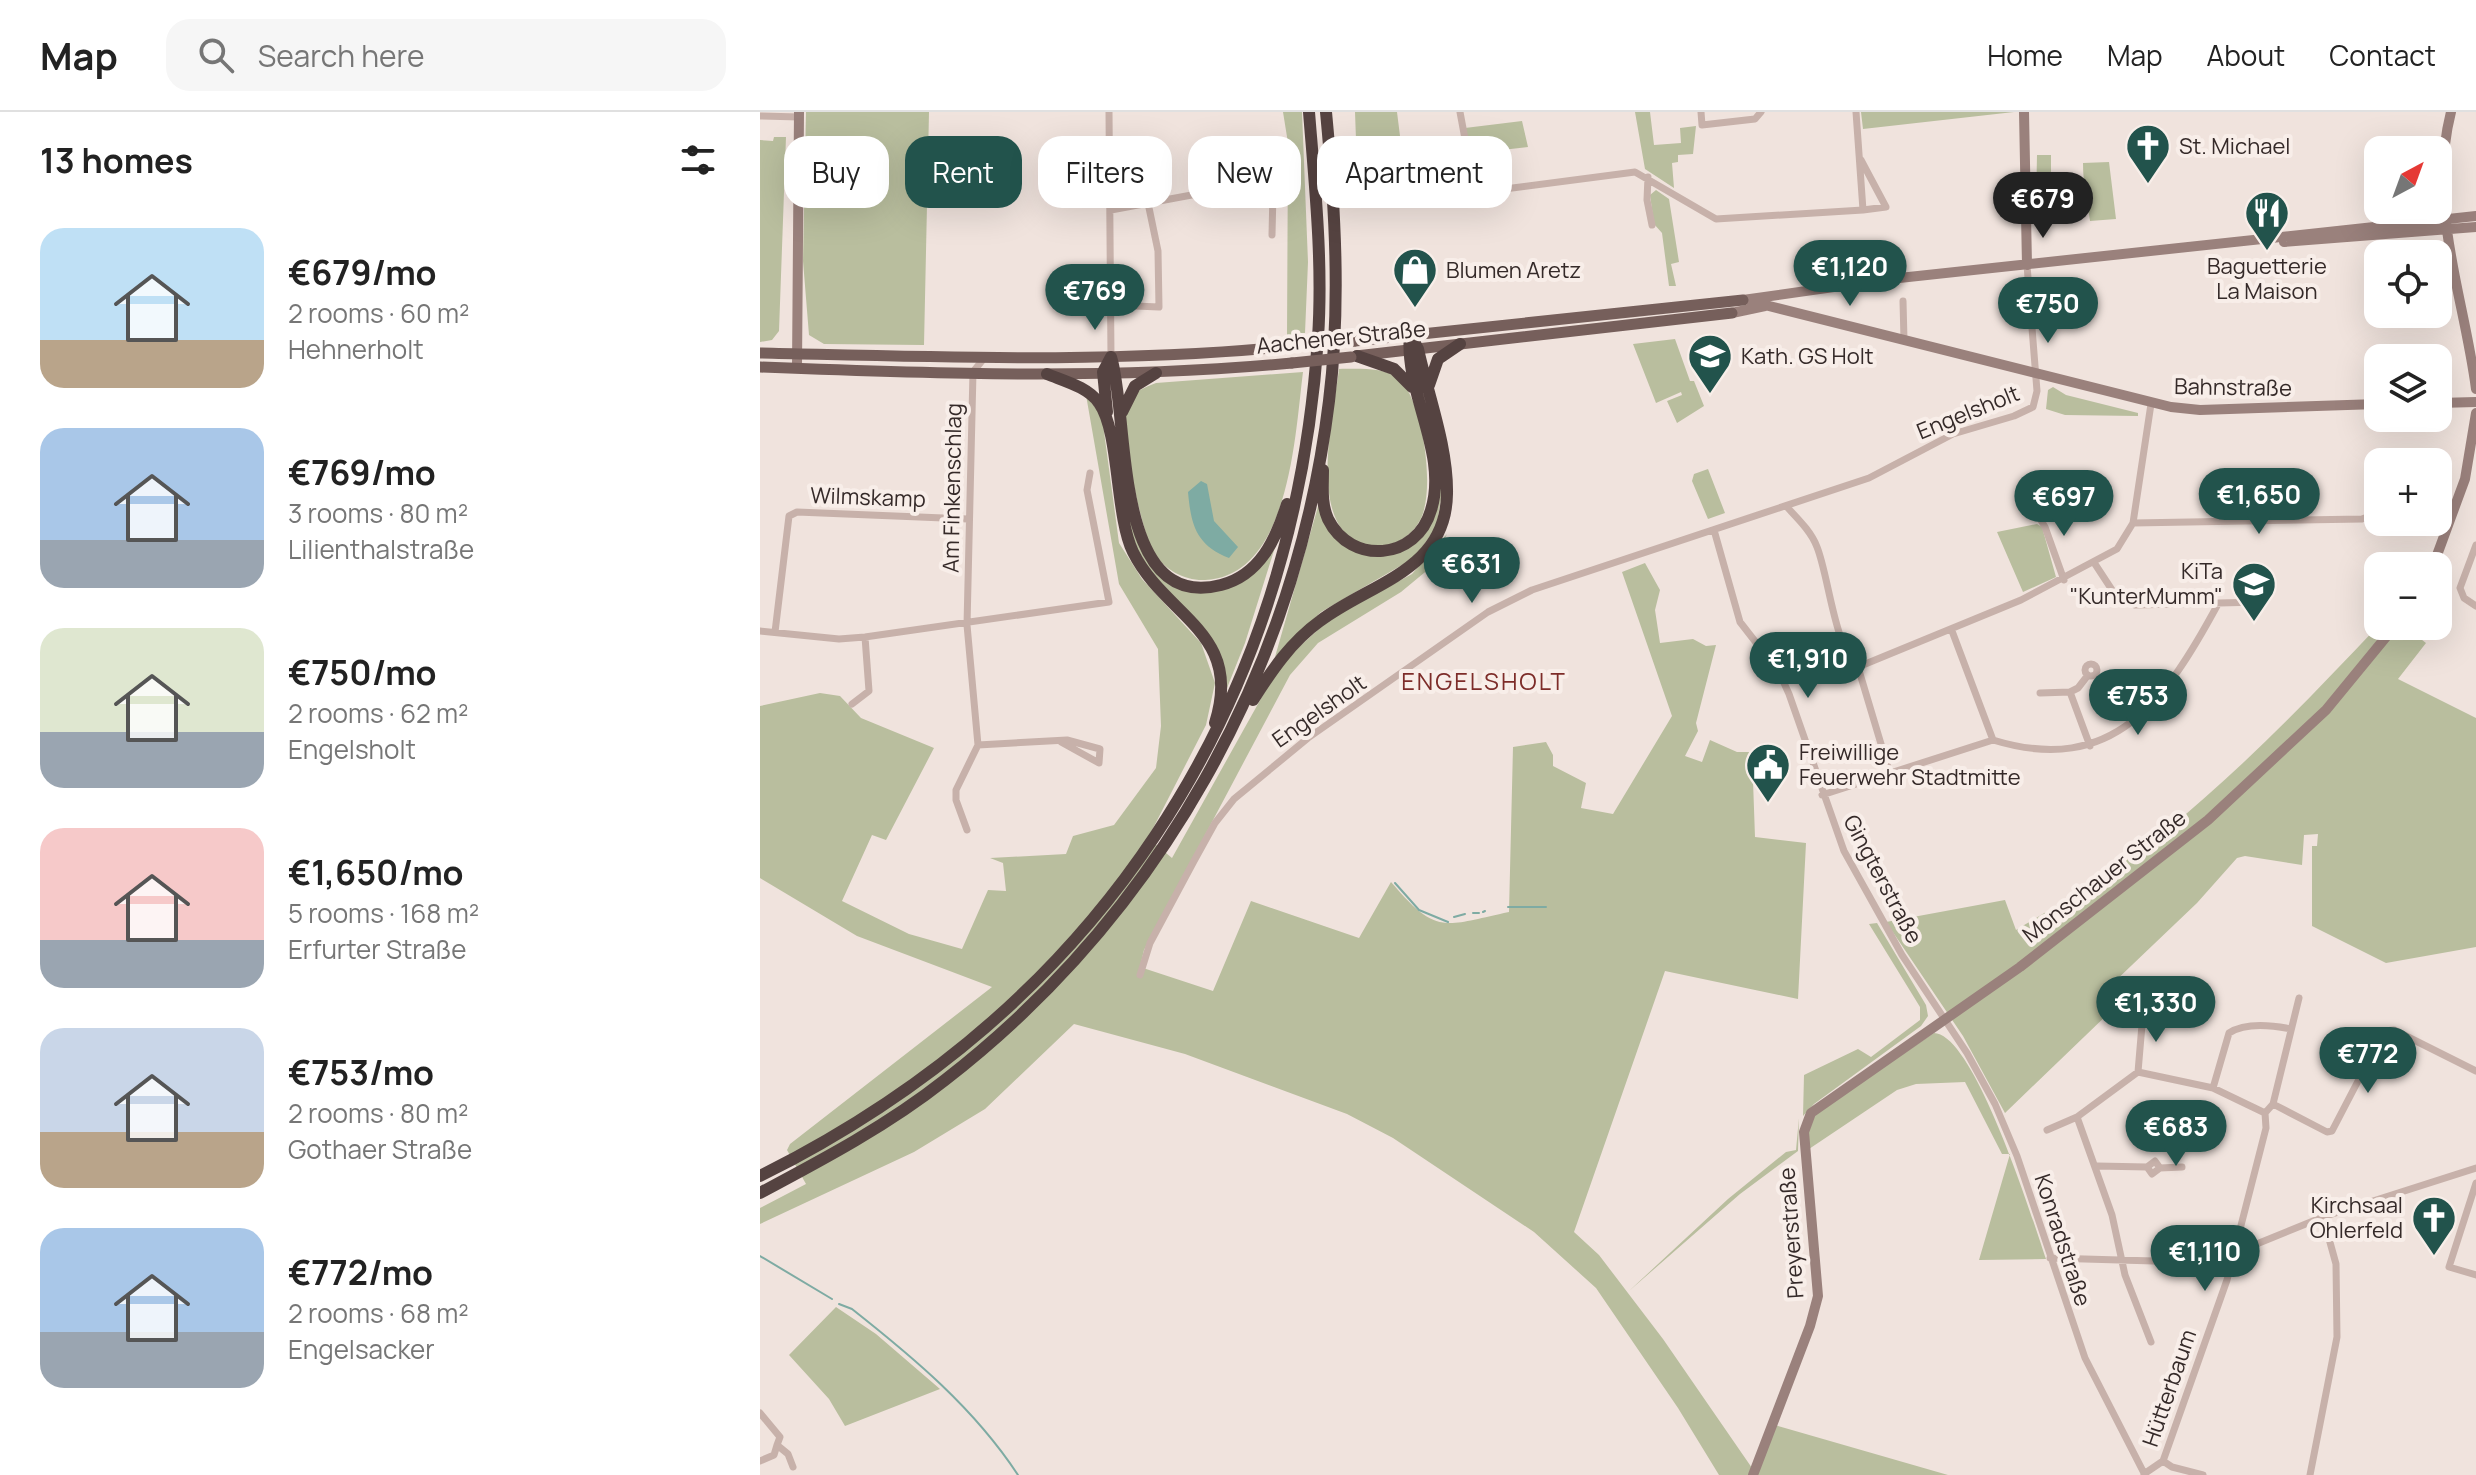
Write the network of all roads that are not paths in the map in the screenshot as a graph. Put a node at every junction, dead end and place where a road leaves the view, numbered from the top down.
1 (1109, 112) edge
2 (1309, 112) edge
3 (1326, 112) edge
4 (1460, 112) edge
5 (1701, 112) edge
6 (1718, 112) edge
7 (1761, 112) edge
8 (1856, 112) edge
9 (2451, 112) edge
10 (799, 114) edge
11 (2024, 114) edge
12 (760, 116) edge
13 (1719, 123) junction
14 (1861, 160) junction
15 (1648, 177) junction
16 (1172, 199) edge
17 (1122, 208) edge
18 (1149, 208) edge
19 (1111, 210) junction
20 (1863, 210) junction
21 (2476, 216) edge
22 (1652, 225) dead end
23 (2446, 225) junction
24 (2476, 227) edge
25 (1272, 235) dead end
26 (2027, 265) junction
27 (1922, 279) junction
28 (1743, 300) junction
29 (1903, 301) dead end
30 (1111, 305) junction
31 (1770, 305) junction
32 (1792, 312) junction
33 (1732, 313) junction
34 (1410, 334) junction
35 (1904, 340) junction
36 (1460, 344) junction
37 (1413, 350) junction
38 (760, 353) edge
39 (798, 355) junction
40 (1354, 356) junction
41 (985, 357) junction
42 (1111, 357) junction
43 (760, 367) edge
44 (797, 368) junction
45 (2034, 371) junction
46 (973, 372) junction
47 (1110, 372) junction
48 (1156, 373) junction
49 (1047, 374) junction
50 (2476, 389) edge
51 (1422, 396) junction
52 (2476, 402) edge
53 (2452, 403) edge
54 (2151, 404) junction
55 (2364, 404) edge
56 (2476, 413) edge
57 (1121, 419) junction
58 (1325, 429) junction
59 (1109, 435) junction
60 (1304, 449) junction
61 (1090, 473) dead end
62 (1786, 506) junction
63 (2036, 512) dead end
64 (2364, 518) edge
65 (968, 519) junction
66 (2133, 523) junction
67 (1714, 530) junction
68 (2476, 545) edge
69 (2438, 552) edge
70 (2095, 564) junction
71 (2064, 580) junction
72 (2261, 602) dead end
73 (2218, 604) junction
74 (2476, 606) edge
75 (967, 625) junction
76 (760, 631) edge
77 (1952, 631) junction
78 (775, 632) junction
79 (865, 637) junction
80 (2384, 640) edge
81 (1858, 667) junction
82 (2088, 675) dead end
83 (2070, 692) junction
84 (2040, 693) dead end
85 (852, 704) dead end
86 (1230, 736) junction
87 (1993, 740) junction
88 (1061, 742) junction
89 (978, 745) junction
90 (2090, 746) junction
91 (1206, 754) junction
92 (1890, 774) junction
93 (1822, 795) junction
94 (967, 830) dead end
95 (1140, 975) dead end
96 (2299, 998) dead end
97 (2143, 1013) dead end
98 (1944, 1017) junction
99 (2291, 1029) junction
100 (2476, 1071) edge
101 (2138, 1072) junction
102 (2213, 1088) junction
103 (2273, 1104) junction
104 (2265, 1113) junction
105 (2077, 1117) junction
106 (1806, 1122) joint
107 (2047, 1130) dead end
108 (2097, 1166) junction
109 (2182, 1167) dead end
110 (2476, 1168) edge
111 (760, 1176) edge
112 (2476, 1183) edge
113 (760, 1193) edge
114 (2323, 1217) junction
115 (2232, 1254) junction
116 (2050, 1258) junction
117 (2122, 1260) junction
118 (2476, 1275) edge
119 (2151, 1342) dead end
120 (760, 1413) edge
121 (777, 1445) junction
122 (760, 1461) edge
123 (2163, 1461) junction
124 (793, 1467) dead end
125 (1753, 1475) edge
126 (2144, 1475) edge
127 (2203, 1475) edge
128 (2310, 1475) edge

1 - 19 street
2 - 60 highway
3 - 58 highway
4 - 15 street
5 - 13 street
6 - 13 street
7 - 13 street
8 - 14 street
9 - 23 main road
10 - 12 street
10 - 39 main road
11 - 26 main road
14 - 20 street
14 - 20 street
15 - 20 street
15 - 22 street
16 - 25 street
17 - 19 street
18 - 30 street
19 - 30 street
21 - 23 main road, Aachener Straße
23 - 24 main road, Aachener Straße
23 - 26 main road, Aachener Straße
23 - 50 main road
26 - 27 main road, Aachener Straße
26 - 45 street, Engelsholt
27 - 28 main road, Aachener Straße
27 - 31 main road, Aachener Straße
28 - 31 main road, Bahnstraße
28 - 34 main road, Aachener Straße
29 - 35 street
30 - 42 street
31 - 32 main road, Bahnstraße
31 - 33 main road, Aachener Straße
32 - 33 main road, Bahnstraße
32 - 35 main road, Bahnstraße
33 - 36 main road, Aachener Straße
34 - 37 highway
34 - 42 main road, Aachener Straße, bridge
35 - 45 main road, Bahnstraße
36 - 37 main road, Aachener Straße
36 - 51 highway
37 - 40 main road, Aachener Straße
37 - 51 highway
38 - 39 main road, Aachener Straße
39 - 41 main road, Aachener Straße
39 - 44 main road
40 - 48 main road, Aachener Straße, bridge
40 - 51 highway
41 - 42 main road, Aachener Straße
41 - 46 street, Am Finkenschlag
42 - 47 highway
43 - 44 main road, Aachener Straße
44 - 46 main road, Aachener Straße
45 - 54 main road, Bahnstraße
45 - 62 street, Engelsholt
46 - 49 main road, Aachener Straße
46 - 65 street, Am Finkenschlag
47 - 48 main road, Aachener Straße
47 - 49 main road, Aachener Straße
47 - 57 highway
47 - 59 highway
48 - 57 highway
49 - 59 highway
51 - 58 highway
51 - 86 highway
52 - 53 main road
54 - 55 main road, Bahnstraße
54 - 66 street
56 - 69 main road
57 - 60 highway
58 - 86 highway
59 - 91 highway
60 - 91 highway
61 - 75 street
62 - 67 street, Engelsholt
62 - 81 street
63 - 71 street
64 - 66 street
65 - 75 street, Am Finkenschlag
65 - 78 street, Wilmskamp
66 - 70 street
67 - 93 street, Gingterstraße
67 - 95 street, Engelsholt
68 - 74 street
70 - 71 street
70 - 73 street
71 - 77 street
72 - 73 street
73 - 90 street
75 - 79 street
75 - 89 street, Am Finkenschlag
76 - 78 street
77 - 81 street
77 - 87 street
78 - 79 street
79 - 85 street
80 - 98 main road, Monschauer Straße
81 - 92 street
82 - 83 street
83 - 84 street
83 - 90 street
86 - 113 highway
87 - 90 street
87 - 92 street
88 - 88 street
88 - 89 street
89 - 94 street
91 - 111 highway
92 - 93 street
93 - 98 street, Gingterstraße
96 - 99 street
97 - 101 street
98 - 106 main road, Monschauer Straße
98 - 116 street, Konradstraße
99 - 102 street
99 - 103 street
100 - 103 street
101 - 102 street
101 - 105 street
102 - 104 street
103 - 104 street
104 - 115 street, Hütterbaum
105 - 107 street
105 - 108 street
106 - 125 main road, Preyerstraße
108 - 109 street
108 - 117 street
110 - 114 street
112 - 118 street
114 - 115 street
114 - 128 street
115 - 117 street
115 - 123 street, Hütterbaum
116 - 117 street
116 - 126 street, Konradstraße
117 - 119 street
120 - 121 street
121 - 122 street
121 - 124 street
123 - 126 street, Hütterbaum
123 - 127 street

